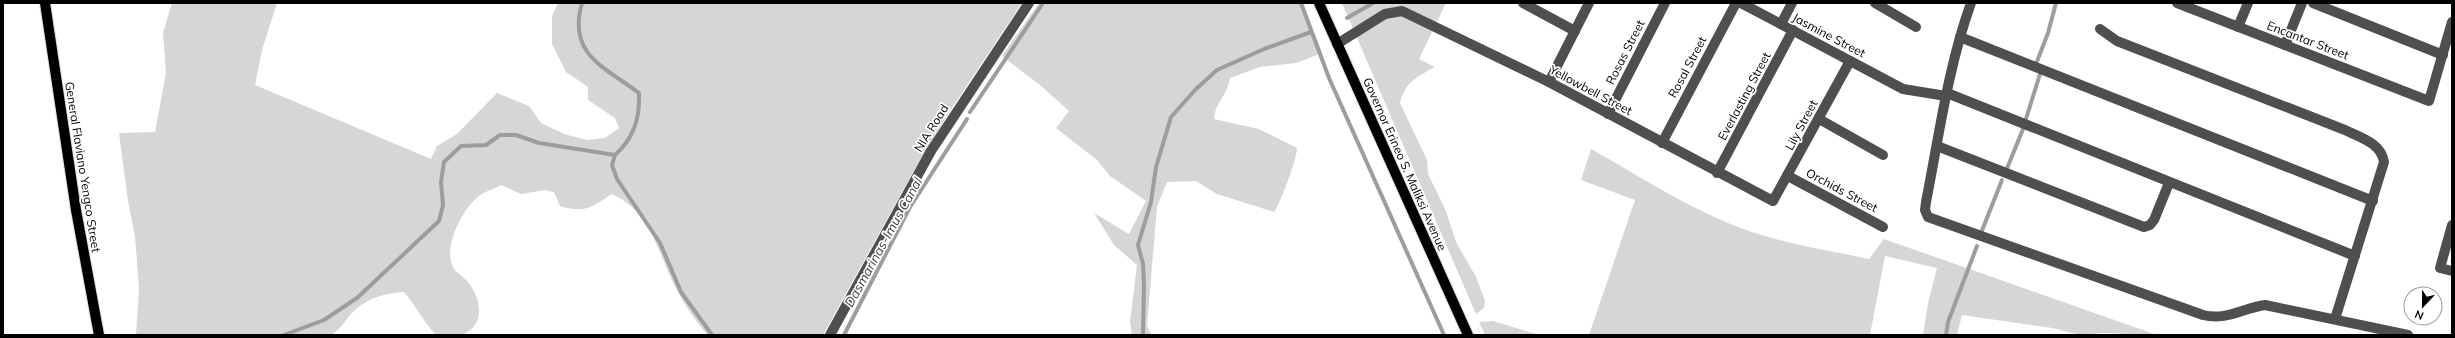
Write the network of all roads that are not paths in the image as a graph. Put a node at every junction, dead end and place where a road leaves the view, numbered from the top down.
1 (46, 3) edge
2 (1029, 3) edge
3 (1319, 3) edge
4 (1523, 3) edge
5 (1589, 3) edge
6 (1665, 3) edge
7 (1736, 3) edge
8 (1741, 3) edge
9 (1792, 3) edge
10 (1875, 3) edge
11 (1971, 3) edge
12 (2177, 3) edge
13 (2248, 3) edge
14 (2302, 3) edge
15 (2313, 3) edge
16 (2192, 6) edge
17 (2452, 22) edge
18 (1781, 24) junction
19 (1916, 27) dead end
20 (2238, 27) junction
21 (1793, 30) junction
22 (2100, 30) dead end
23 (1575, 31) junction
24 (1960, 37) junction
25 (1337, 44) junction
26 (2285, 45) junction
27 (2443, 55) junction
28 (1850, 61) junction
29 (1549, 82) junction
30 (1946, 95) junction
31 (1608, 114) junction
32 (1819, 119) junction
33 (1662, 143) junction
34 (1937, 146) junction
35 (1883, 155) dead end
36 (1717, 173) junction
37 (1788, 176) junction
38 (2168, 183) junction
39 (1773, 201) joint
40 (2373, 201) junction
41 (2452, 225) edge
42 (1883, 227) dead end
43 (2355, 256) junction
44 (2452, 271) edge
45 (2335, 319) junction
46 (2360, 325) junction
47 (99, 335) edge
48 (830, 335) edge
49 (1468, 335) edge
50 (2355, 335) edge
51 (2408, 335) edge

1 - 47 main road, General Flaviano Yengco Street
2 - 48 street, NIA Road
3 - 25 main road, Governor Erineo S. Maliksi Avenue
4 - 23 street
5 - 23 street
6 - 31 street, Rosas Street
7 - 33 street, Rosal Street
8 - 18 street, Jasmine Street
9 - 18 street
10 - 19 street
11 - 24 street
12 - 16 street, Encantar Street
13 - 20 street
14 - 26 street
15 - 27 street
16 - 20 street, Encantar Street
17 - 27 street
18 - 21 street, Jasmine Street
20 - 26 street, Encantar Street
21 - 28 street, Jasmine Street
21 - 36 street, Everlasting Street
22 - 40 street
23 - 29 street
24 - 30 street
24 - 40 street
25 - 29 street, Yellowbell Street
25 - 49 main road, Governor Erineo S. Maliksi Avenue
26 - 27 street, Encantar Street
28 - 30 street, Jasmine Street
28 - 32 street, Lily Street
29 - 31 street, Yellowbell Street
30 - 34 street
30 - 38 street
31 - 33 street, Yellowbell Street
32 - 35 street
32 - 37 street, Lily Street
33 - 36 street, Yellowbell Street
34 - 38 street
34 - 45 street
36 - 39 street, Yellowbell Street
37 - 39 street, Lily Street
37 - 42 street, Orchids Street
38 - 43 street
40 - 43 street
41 - 44 street
43 - 45 street
45 - 46 street
46 - 50 street
46 - 51 street

